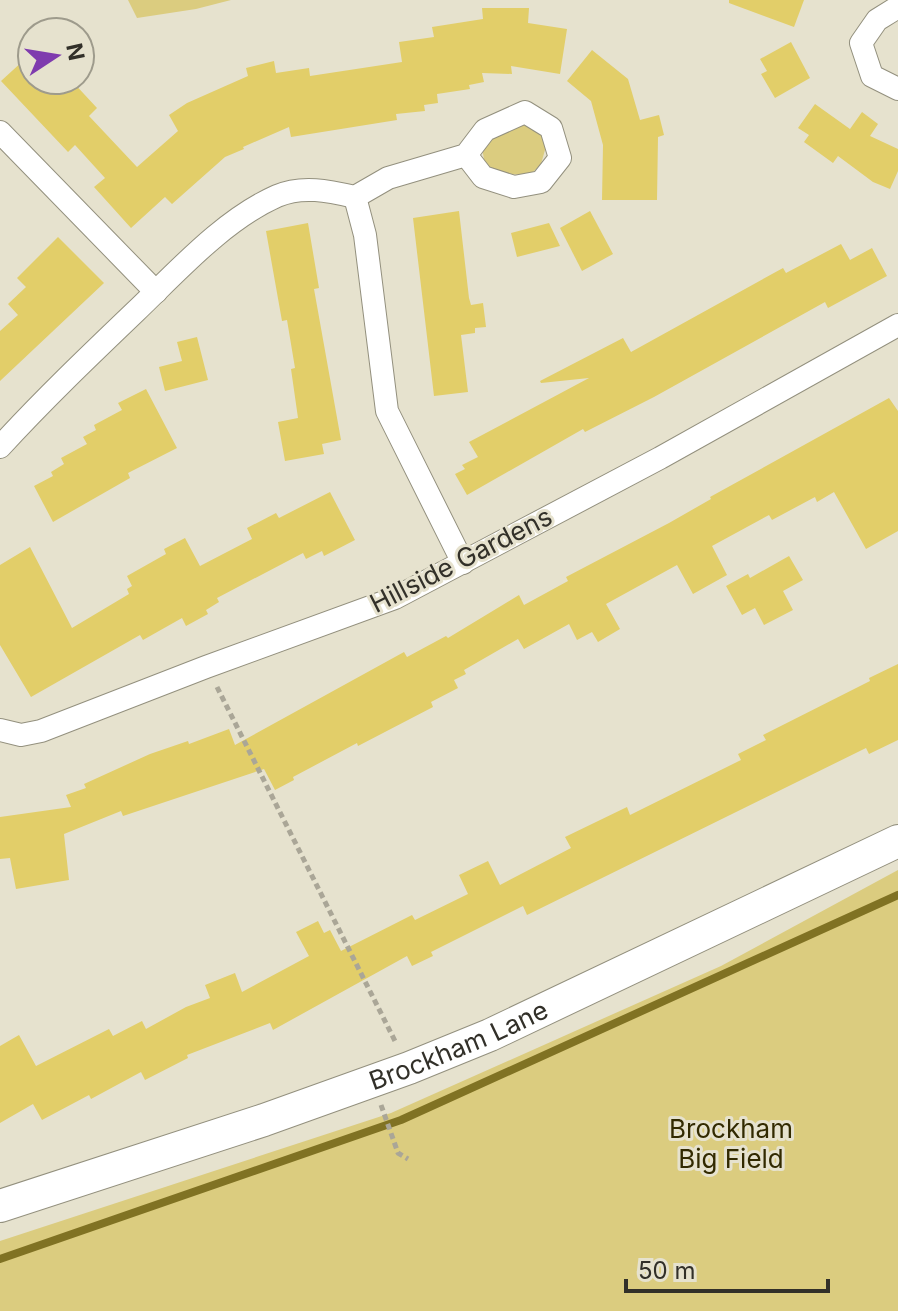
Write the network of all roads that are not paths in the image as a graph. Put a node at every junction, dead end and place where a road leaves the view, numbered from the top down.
1 (898, 7) edge
2 (898, 89) edge
3 (0, 132) edge
4 (466, 155) dead end
5 (355, 197) junction
6 (156, 292) junction
7 (898, 325) edge
8 (0, 447) edge
9 (463, 563) junction
10 (0, 730) edge
11 (898, 841) edge
12 (0, 1206) edge

1 - 2 street
3 - 6 street
4 - 5 street
5 - 6 street
5 - 9 street
6 - 8 street
7 - 9 street, Hillside Gardens
9 - 10 street, Hillside Gardens
11 - 12 street, Brockham Lane

